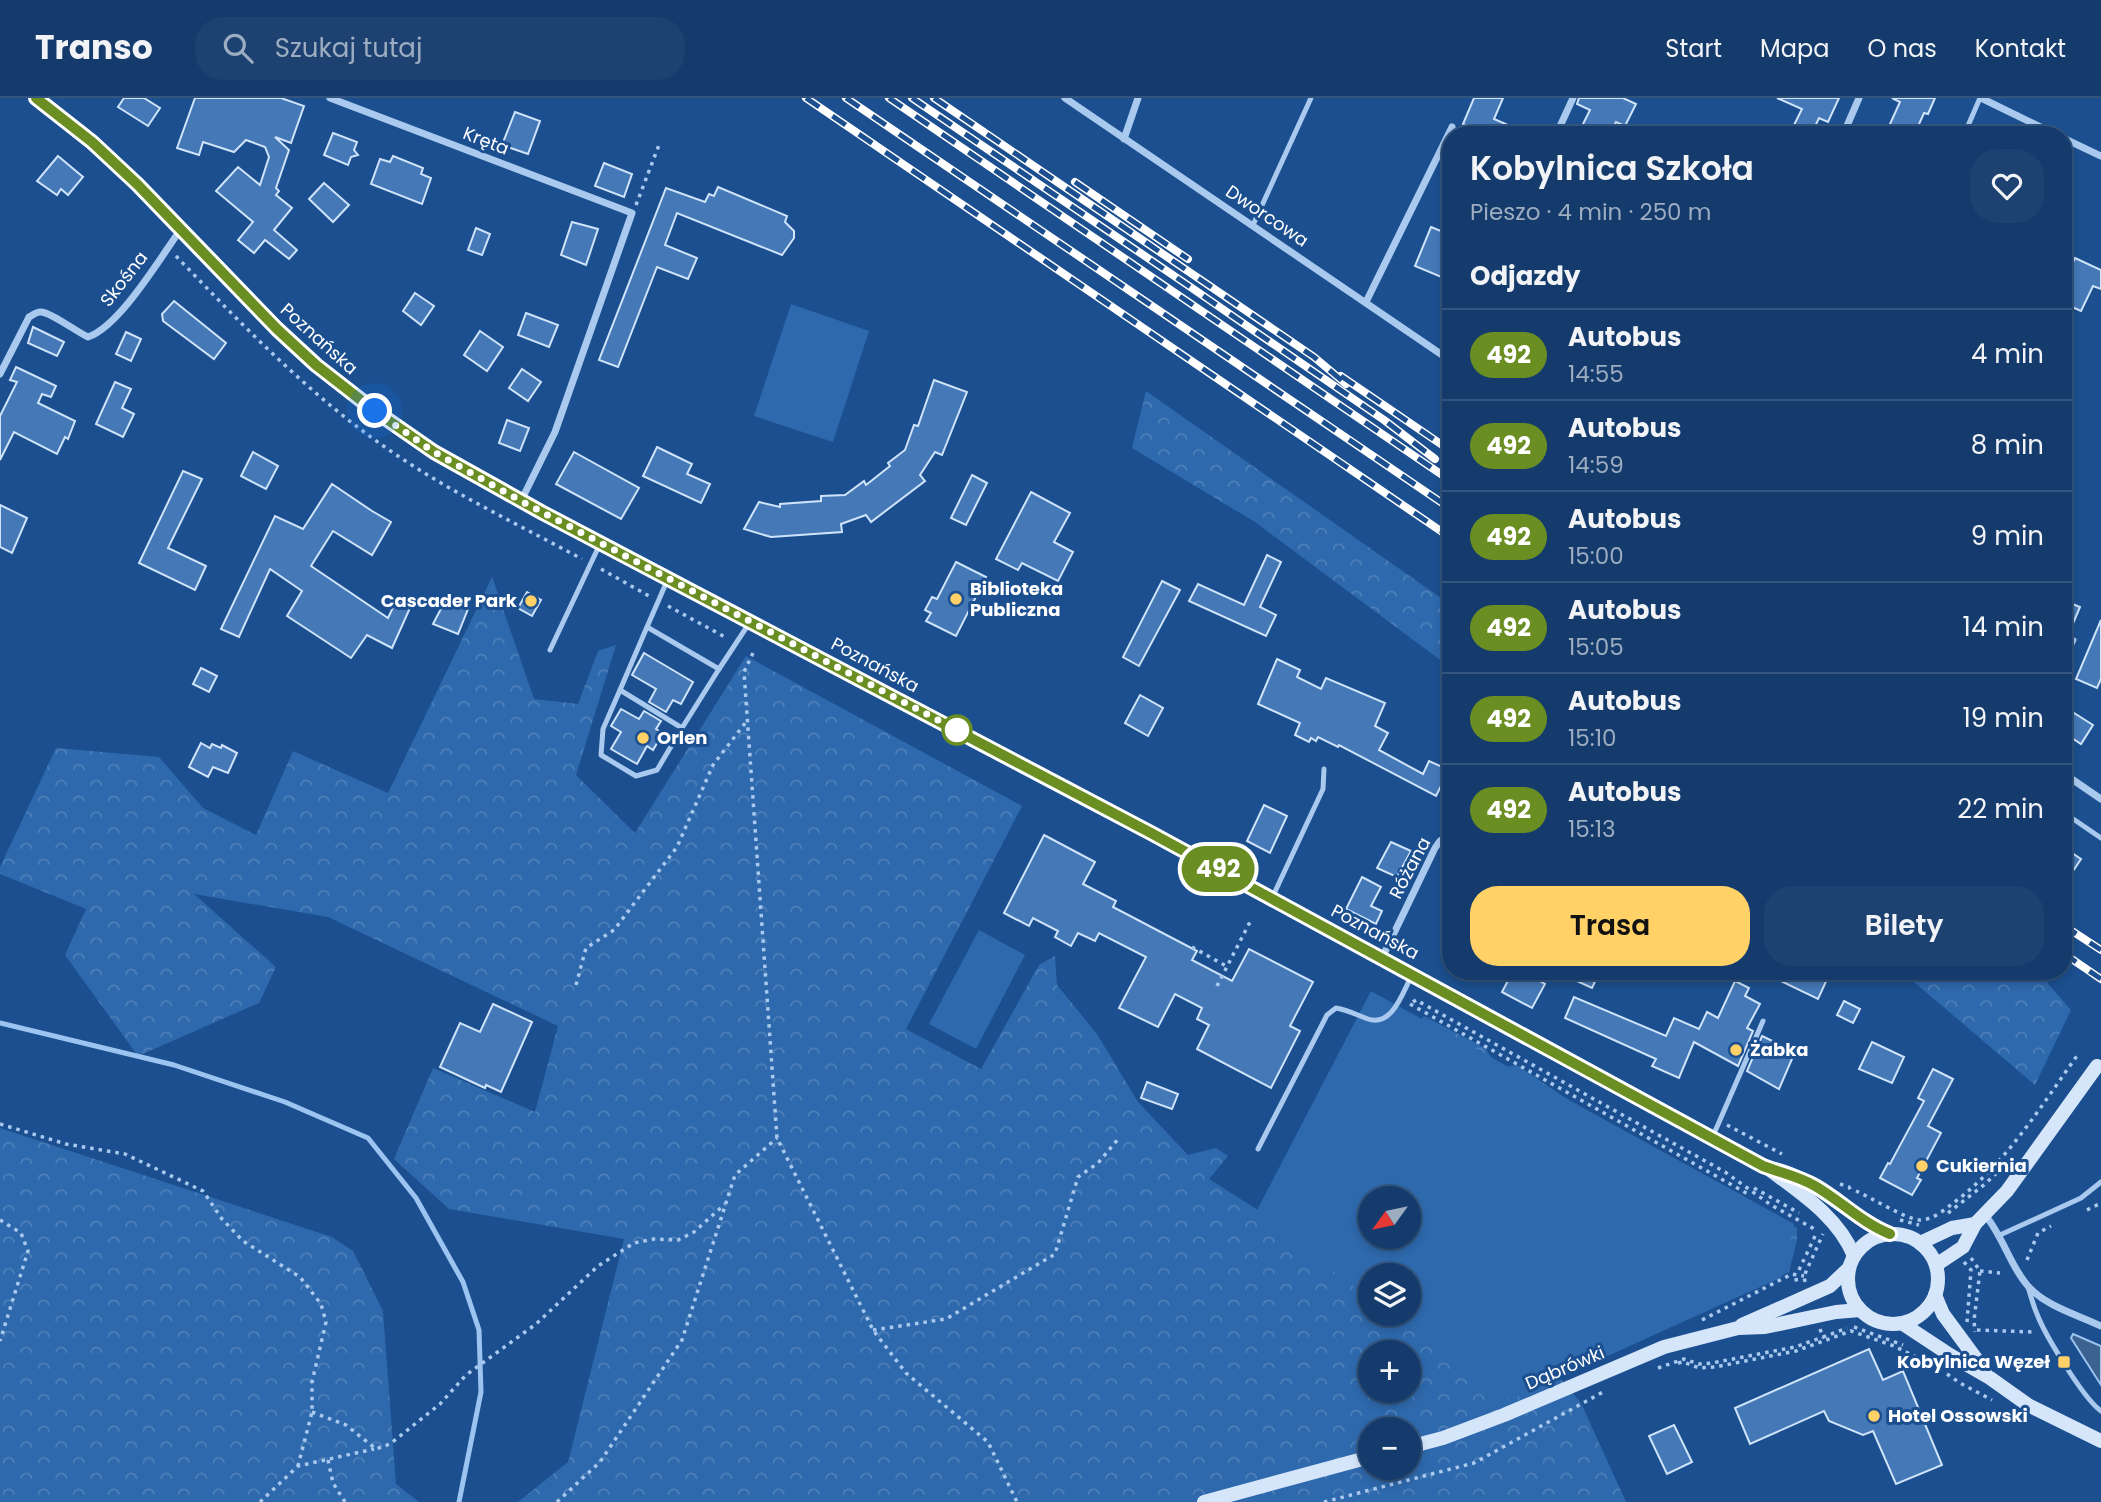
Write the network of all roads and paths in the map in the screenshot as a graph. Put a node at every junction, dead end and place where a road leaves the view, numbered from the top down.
1 (36, 98) edge
2 (330, 98) edge
3 (1065, 98) edge
4 (1138, 98) edge
5 (1311, 98) edge
6 (1573, 98) edge
7 (1859, 98) edge
8 (1981, 98) edge
9 (1560, 126) edge
10 (1847, 126) edge
11 (1968, 126) edge
12 (2039, 126) edge
13 (1124, 139) junction
14 (2072, 142) edge
15 (659, 145) dead end
16 (1442, 147) edge
17 (2101, 156) edge
18 (632, 213) junction
19 (1252, 225) junction
20 (181, 229) junction
21 (1366, 302) junction
22 (1442, 355) edge
23 (0, 374) edge
24 (521, 501) junction
25 (600, 543) junction
26 (668, 579) junction
27 (750, 621) junction
28 (647, 627) junction
29 (2074, 640) dead end
30 (2072, 644) edge
31 (550, 650) dead end
32 (753, 653) dead end
33 (719, 669) junction
34 (620, 690) junction
35 (748, 720) junction
36 (681, 728) junction
37 (1324, 769) dead end
38 (2072, 779) edge
39 (2101, 799) edge
40 (2072, 818) edge
41 (2101, 838) edge
42 (1442, 840) edge
43 (1272, 898) junction
44 (1252, 918) dead end
45 (1192, 947) dead end
46 (1382, 958) junction
47 (1226, 966) junction
48 (1413, 974) junction
49 (576, 985) dead end
50 (1217, 986) dead end
51 (1763, 1021) dead end
52 (2079, 1053) dead end
53 (2084, 1057) dead end
54 (2097, 1066) dead end
55 (0, 1124) edge
56 (1718, 1124) junction
57 (777, 1138) junction
58 (1119, 1138) dead end
59 (1712, 1138) junction
60 (2022, 1143) dead end
61 (1258, 1149) dead end
62 (1783, 1154) dead end
63 (2008, 1161) dead end
64 (1766, 1167) junction
65 (2101, 1182) edge
66 (1754, 1188) dead end
67 (1856, 1191) dead end
68 (1748, 1194) dead end
69 (1850, 1200) dead end
70 (2101, 1203) edge
71 (725, 1204) junction
72 (2085, 1210) dead end
73 (1980, 1219) junction
74 (0, 1220) edge
75 (1816, 1223) dead end
76 (2054, 1224) dead end
77 (1816, 1234) dead end
78 (1890, 1234) junction
79 (2000, 1236) junction
80 (1920, 1243) junction
81 (1968, 1254) dead end
82 (1961, 1257) dead end
83 (2027, 1260) dead end
84 (1851, 1262) junction
85 (1936, 1265) junction
86 (1799, 1270) dead end
87 (1980, 1271) junction
88 (2000, 1273) dead end
89 (1804, 1276) junction
90 (2028, 1287) junction
91 (1807, 1290) dead end
92 (1935, 1295) junction
93 (1860, 1310) junction
94 (1698, 1321) dead end
95 (1818, 1321) dead end
96 (1903, 1324) junction
97 (1967, 1326) dead end
98 (2101, 1326) edge
99 (1738, 1328) junction
100 (873, 1330) junction
101 (2033, 1332) dead end
102 (1822, 1337) junction
103 (0, 1341) edge
104 (1933, 1359) dead end
105 (1669, 1364) junction
106 (1938, 1368) dead end
107 (1647, 1372) dead end
108 (1990, 1378) junction
109 (1605, 1391) dead end
110 (2101, 1411) edge
111 (312, 1412) junction
112 (2101, 1441) edge
113 (1421, 1444) edge
114 (376, 1449) junction
115 (328, 1460) junction
116 (1358, 1460) edge
117 (298, 1466) junction
118 (260, 1502) edge
119 (345, 1502) edge
120 (557, 1502) edge
121 (1017, 1502) edge
122 (1204, 1502) edge
123 (1324, 1502) edge

1 - 20 main road, Poznańska
2 - 18 street, Kręta
3 - 13 street, Dworcowa
4 - 13 street
5 - 19 lane
6 - 9 street
7 - 10 street
8 - 11 lane
8 - 12 street
13 - 19 street, Dworcowa
14 - 17 street
15 - 18 path
16 - 21 street
18 - 24 street
19 - 21 street, Dworcowa
20 - 23 street, Skośna
20 - 24 main road, Poznańska
21 - 22 street, Dworcowa
24 - 25 main road, Poznańska
25 - 26 main road, Poznańska
25 - 31 lane
26 - 27 main road, Poznańska
26 - 28 lane
27 - 33 lane
27 - 43 main road, Poznańska
28 - 33 lane
28 - 34 lane
29 - 30 lane
32 - 35 path
33 - 36 lane
34 - 36 lane
34 - 36 lane
35 - 49 path
35 - 57 path
37 - 43 lane
38 - 39 street
40 - 41 lane
42 - 46 street, Różana
43 - 46 main road, Poznańska
44 - 47 path
45 - 47 path
46 - 48 main road, Poznańska
47 - 50 path
48 - 59 main road, Poznańska
48 - 61 lane
51 - 56 lane
52 - 67 path
53 - 60 path
54 - 73 main road
55 - 111 path
56 - 59 lane
56 - 62 path
57 - 71 path
57 - 100 path
58 - 100 path
59 - 64 main road, Poznańska
63 - 69 path
64 - 78 main road, Poznańska
64 - 84 main road, Poznańska
65 - 79 lane
66 - 75 path
68 - 89 path
70 - 72 path
71 - 114 path
71 - 120 path
73 - 79 street
73 - 80 main road
73 - 85 main road
74 - 103 path
76 - 83 path
77 - 86 path
78 - 80 main road
78 - 84 main road
79 - 90 street
80 - 85 main road
81 - 87 path
82 - 97 path
84 - 93 main road
84 - 99 main road, Dąbrówki
85 - 92 main road
87 - 88 path
87 - 101 path
89 - 91 path
89 - 94 path
90 - 98 street
90 - 110 lane
92 - 96 main road
92 - 108 main road
93 - 96 main road
93 - 99 main road, Dąbrówki
95 - 102 path
96 - 108 main road
99 - 113 main road, Dąbrówki
100 - 121 path
102 - 104 path
102 - 105 path
105 - 106 path
105 - 107 path
108 - 112 main road
109 - 123 path
111 - 114 path
111 - 117 path
114 - 115 path
115 - 117 path
115 - 119 path
116 - 122 main road
117 - 118 path

